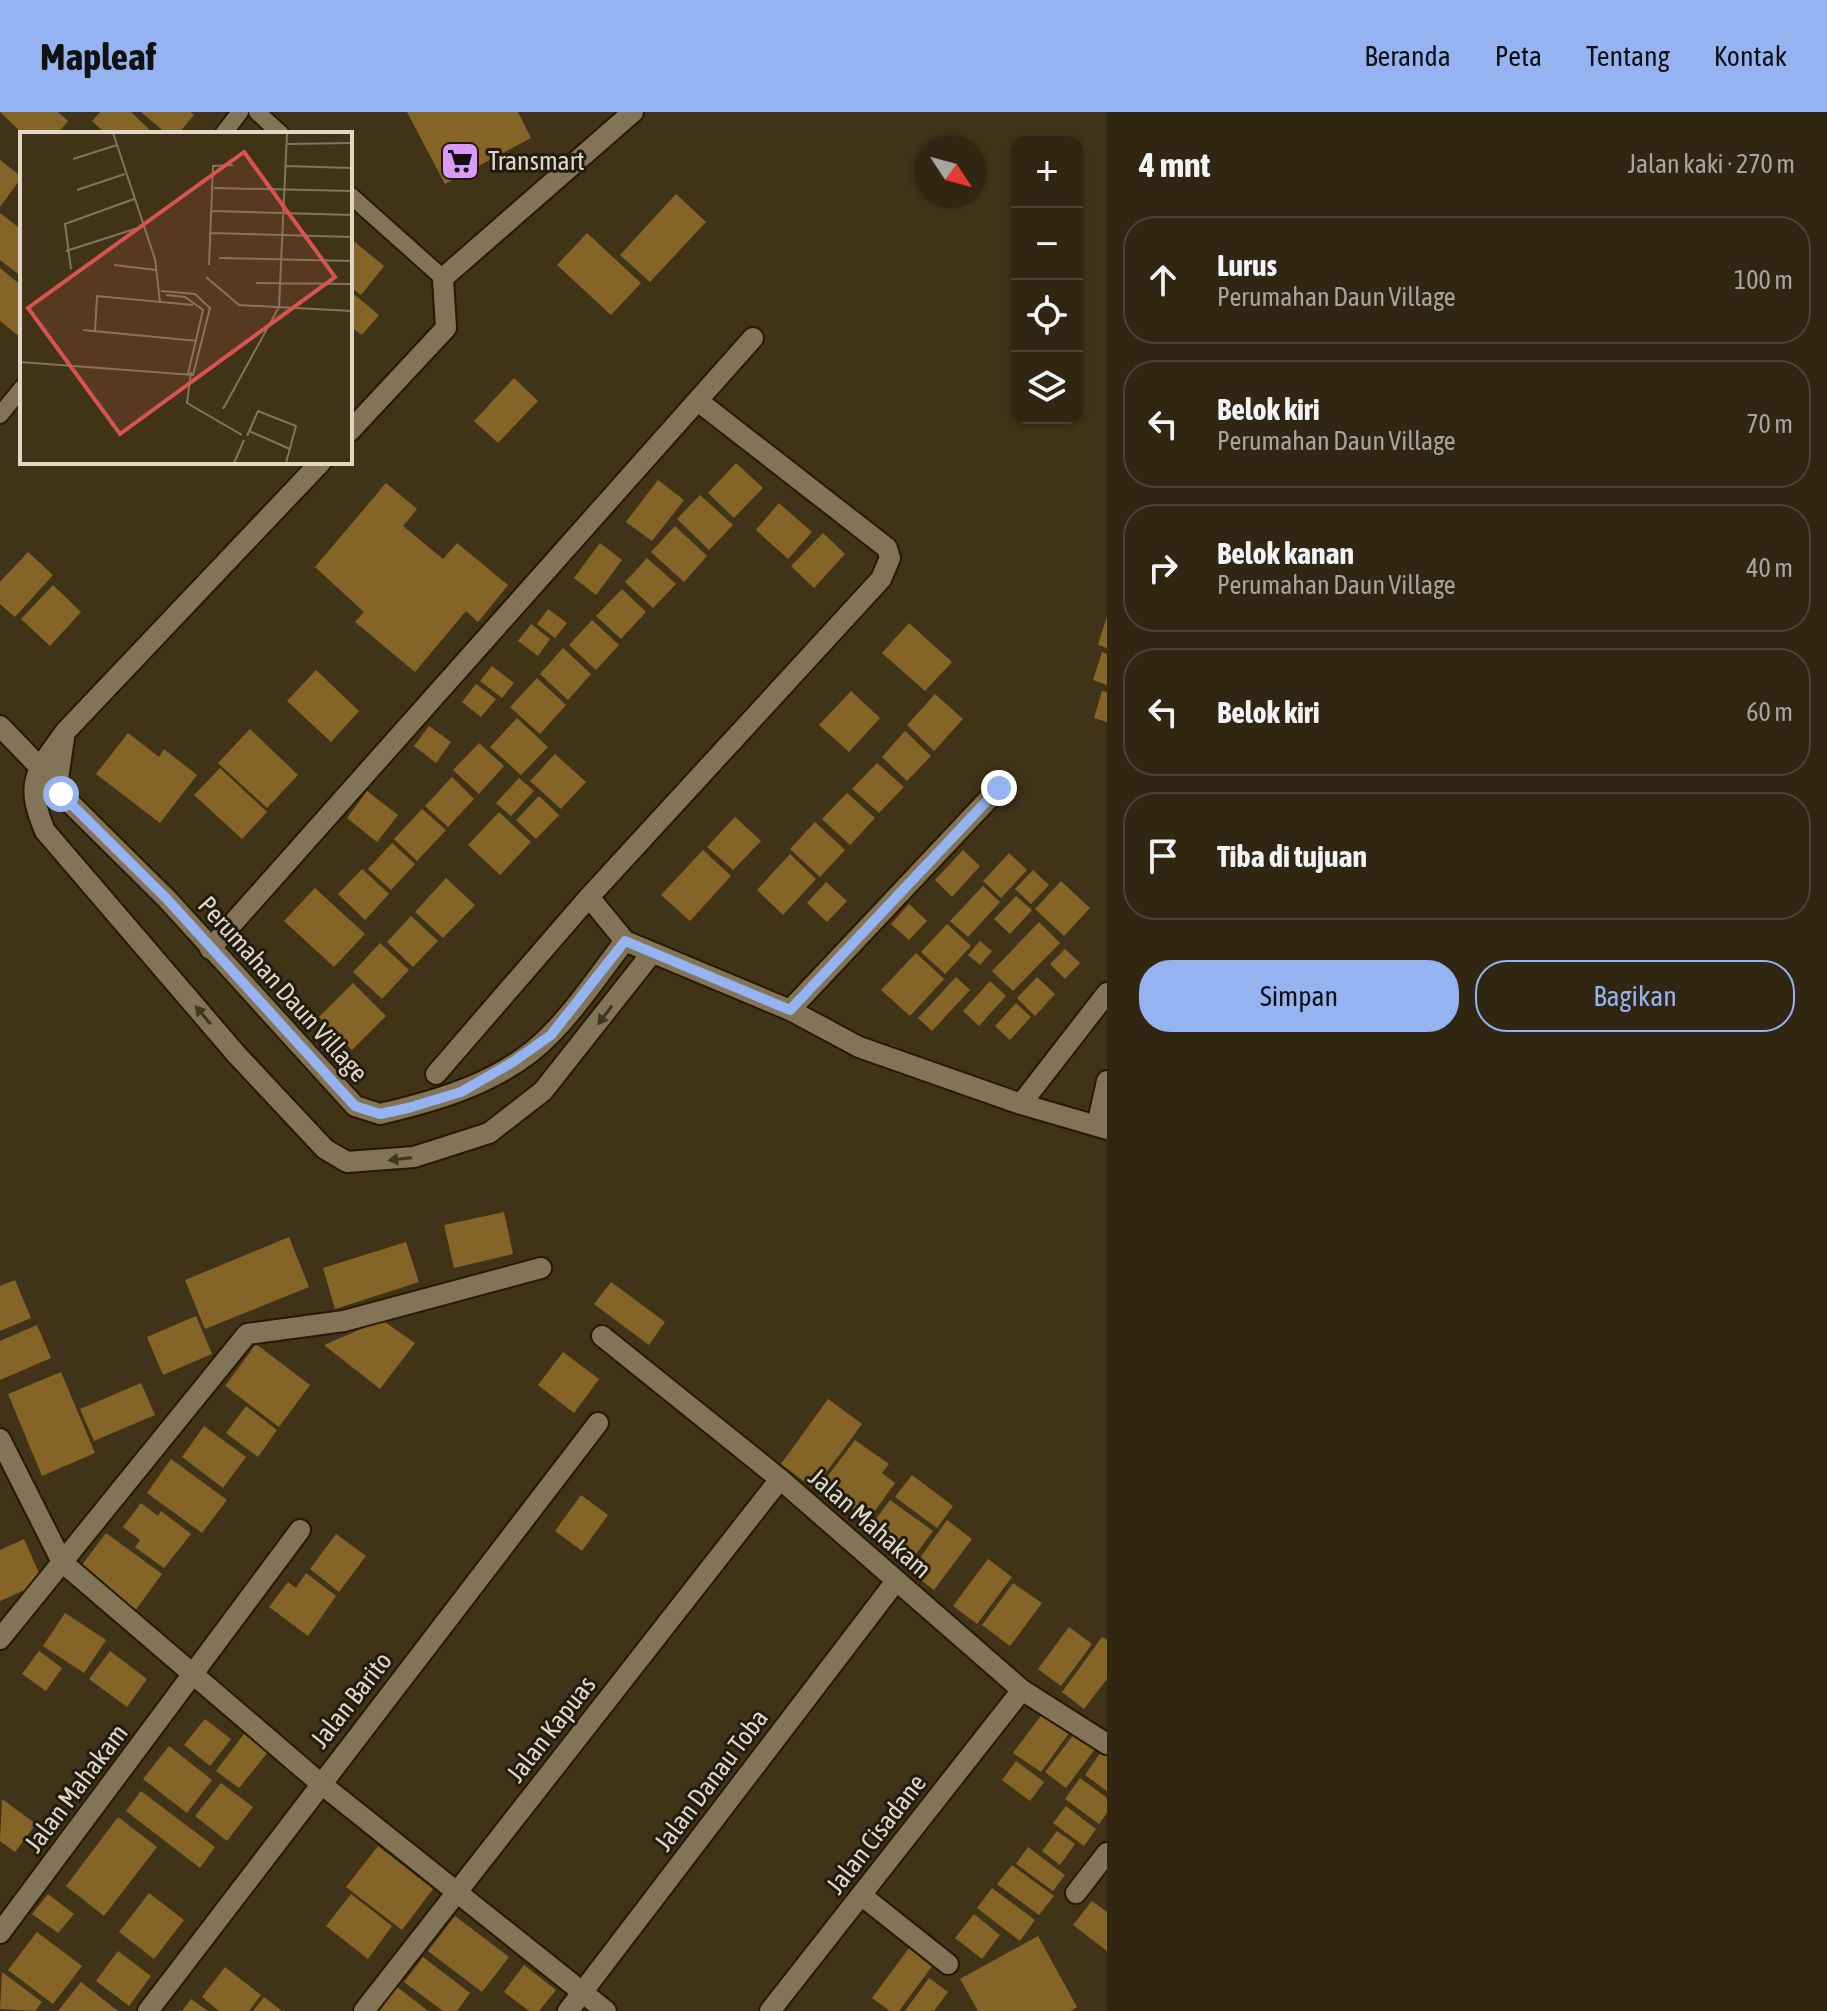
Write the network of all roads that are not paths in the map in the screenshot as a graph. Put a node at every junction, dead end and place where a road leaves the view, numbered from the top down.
1 (240, 112) edge
2 (257, 112) edge
3 (633, 112) edge
4 (225, 132) edge
5 (279, 132) edge
6 (352, 197) edge
7 (443, 278) junction
8 (753, 338) dead end
9 (20, 390) edge
10 (698, 401) junction
11 (0, 415) edge
12 (352, 429) edge
13 (319, 464) edge
14 (0, 726) edge
15 (65, 732) junction
16 (40, 767) junction
17 (57, 786) junction
18 (999, 788) dead end
19 (589, 897) junction
20 (625, 941) junction
21 (210, 949) junction
22 (652, 953) junction
23 (1107, 993) edge
24 (790, 1010) junction
25 (436, 1074) dead end
26 (1107, 1081) edge
27 (1021, 1104) junction
28 (1102, 1128) edge
29 (541, 1268) dead end
30 (602, 1336) dead end
31 (598, 1423) dead end
32 (0, 1439) edge
33 (780, 1479) junction
34 (300, 1530) dead end
35 (62, 1562) junction
36 (896, 1581) junction
37 (0, 1639) edge
38 (193, 1673) junction
39 (1022, 1690) junction
40 (1107, 1744) edge
41 (320, 1783) junction
42 (1107, 1853) edge
43 (457, 1890) junction
44 (1076, 1893) dead end
45 (861, 1895) junction
46 (0, 1933) edge
47 (948, 1964) dead end
48 (582, 1992) junction
49 (148, 2011) edge
50 (364, 2011) edge
51 (568, 2011) edge
52 (606, 2011) edge
53 (770, 2011) edge

1 - 4 lane
2 - 5 lane
3 - 7 street
6 - 7 lane
7 - 12 street
8 - 10 street
9 - 11 lane
10 - 19 street
10 - 21 street
13 - 15 street
14 - 16 street, Perumahan Daun Village
15 - 16 street
15 - 17 street
16 - 17 street, Perumahan Daun Village
22 -> 16 street
17 - 21 street, Perumahan Daun Village
18 - 24 street
19 - 20 street
19 - 25 street
20 - 21 street, Perumahan Daun Village
20 - 22 street
22 - 24 street
23 - 27 street
24 - 27 street
26 - 28 street
27 - 28 street
29 - 35 street
30 - 33 street, Jalan Mahakam
31 - 41 street, Jalan Barito
32 - 35 street
33 - 36 street, Jalan Mahakam
33 - 43 street, Jalan Kapuas
34 - 38 street, Jalan Mahakam
35 - 37 street
35 - 38 street
36 - 39 street, Jalan Mahakam
36 - 48 street, Jalan Danau Toba
38 - 41 street
38 - 46 street, Jalan Mahakam
39 - 40 street, Jalan Mahakam
39 - 45 street, Jalan Cisadane
41 - 43 street
41 - 49 street, Jalan Barito
42 - 44 street
43 - 48 street
43 - 50 street, Jalan Kapuas
45 - 47 street
45 - 53 street, Jalan Cisadane
48 - 51 street, Jalan Danau Toba
48 - 52 street

